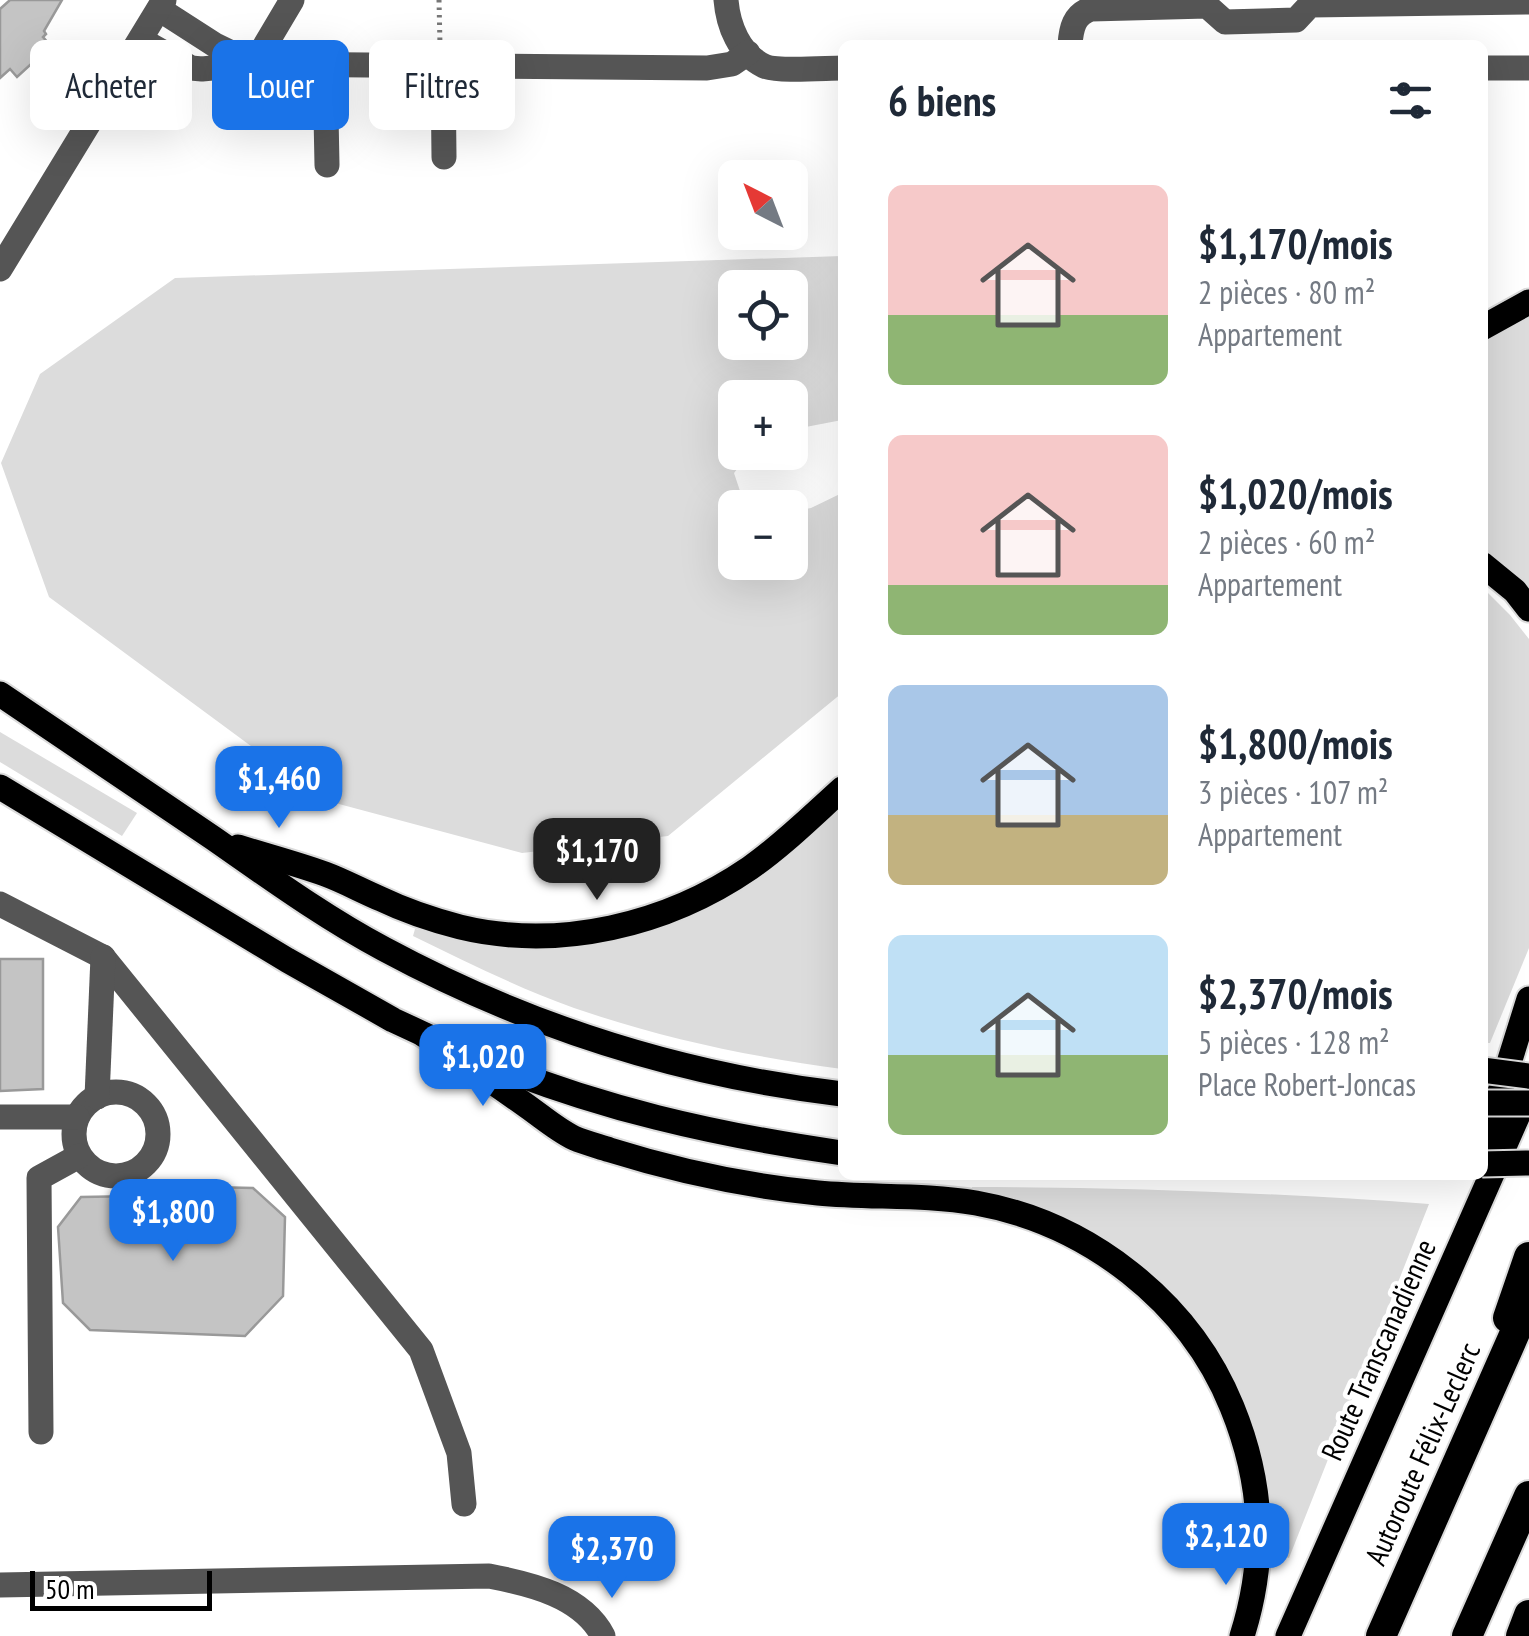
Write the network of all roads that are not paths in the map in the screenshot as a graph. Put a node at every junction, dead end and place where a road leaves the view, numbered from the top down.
1 (292, 0) edge
2 (726, 0) edge
3 (1529, 2) edge
4 (157, 3) edge
5 (140, 40) edge
6 (268, 40) edge
7 (1071, 40) edge
8 (212, 43) edge
9 (748, 52) junction
10 (515, 67) edge
11 (838, 68) edge
12 (1488, 68) edge
13 (1529, 68) edge
14 (80, 130) edge
15 (326, 130) edge
16 (444, 130) edge
17 (444, 157) dead end
18 (326, 165) dead end
19 (7, 241) edge
20 (0, 269) edge
21 (1529, 302) edge
22 (1488, 325) edge
23 (1488, 569) edge
24 (1529, 608) edge
25 (0, 694) edge
26 (0, 787) edge
27 (838, 794) edge
28 (214, 840) junction
29 (0, 904) edge
30 (103, 957) junction
31 (1529, 998) edge
32 (424, 1035) junction
33 (1488, 1071) edge
34 (1529, 1076) edge
35 (1529, 1090) edge
36 (838, 1093) edge
37 (97, 1097) junction
38 (1488, 1103) edge
39 (1529, 1104) edge
40 (0, 1117) edge
41 (77, 1117) junction
42 (1488, 1129) edge
43 (838, 1151) edge
44 (80, 1156) junction
45 (1488, 1164) edge
46 (1529, 1164) edge
47 (1472, 1180) edge
48 (1529, 1257) edge
49 (1529, 1301) edge
50 (1432, 1313) junction
51 (41, 1432) dead end
52 (1466, 1444) junction
53 (1529, 1496) edge
54 (464, 1504) dead end
55 (0, 1585) edge
56 (1529, 1615) edge
57 (603, 1636) edge
58 (1242, 1636) edge
59 (1288, 1636) edge
60 (1381, 1636) edge
61 (1467, 1636) edge
62 (1520, 1636) edge

1 - 6 street
2 - 9 street
3 - 7 street
4 - 5 street
4 - 8 street
9 - 10 street
9 - 11 street
12 - 13 street
14 - 19 street
15 - 18 street
16 - 17 street
19 - 20 street
21 - 22 main road
23 - 24 main road
25 - 28 main road
26 - 32 main road
27 - 28 main road
28 - 36 main road
29 - 30 street
30 - 37 street
30 - 54 street
31 - 42 main road
32 - 43 main road
32 - 58 main road
33 - 34 main road, bridge
35 - 50 main road, Route Transcanadienne
37 - 41 street
37 - 44 street
38 - 39 main road, bridge
40 - 41 street
41 - 44 street
44 - 51 street
45 - 46 main road, bridge
47 - 50 main road
48 - 52 highway
49 - 52 highway, Autoroute Félix-Leclerc
50 - 59 main road, Route Transcanadienne
52 - 60 highway, Autoroute Félix-Leclerc
53 - 61 highway
55 - 57 street
56 - 62 highway

